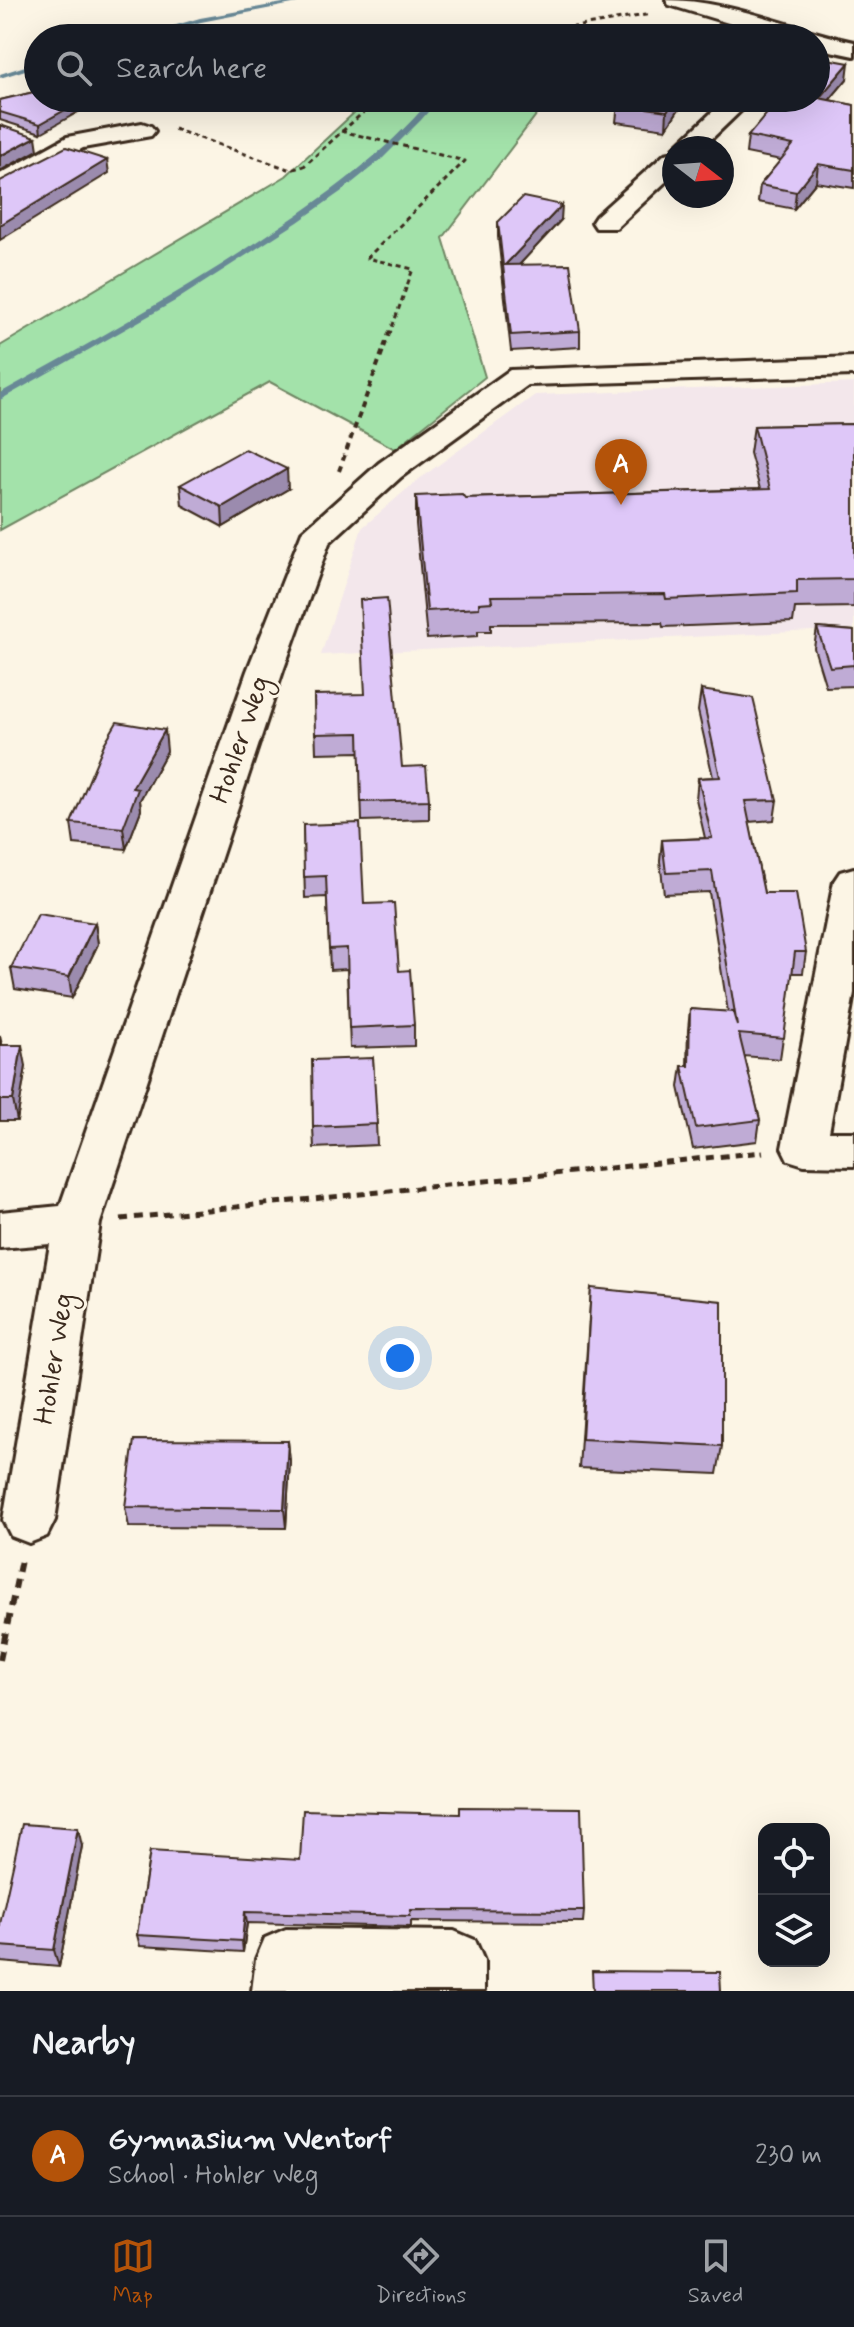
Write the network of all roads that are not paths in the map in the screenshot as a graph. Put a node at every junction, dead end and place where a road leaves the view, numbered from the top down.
1 (686, 3) edge
2 (756, 24) edge
3 (830, 44) edge
4 (854, 49) edge
5 (727, 112) edge
6 (142, 131) road end
7 (700, 136) edge
8 (662, 171) edge
9 (0, 185) edge
10 (606, 222) dead end
11 (854, 366) edge
12 (854, 881) edge
13 (854, 1149) edge
14 (77, 1223) junction
15 (0, 1230) edge
16 (29, 1520) road end
17 (283, 1991) edge
18 (453, 1991) edge

1 - 2 street
3 - 4 street
5 - 7 street
6 - 9 street
8 - 10 street
11 - 14 street, Hohler Weg
12 - 13 street
14 - 15 street
14 - 16 street, Hohler Weg
17 - 18 street

